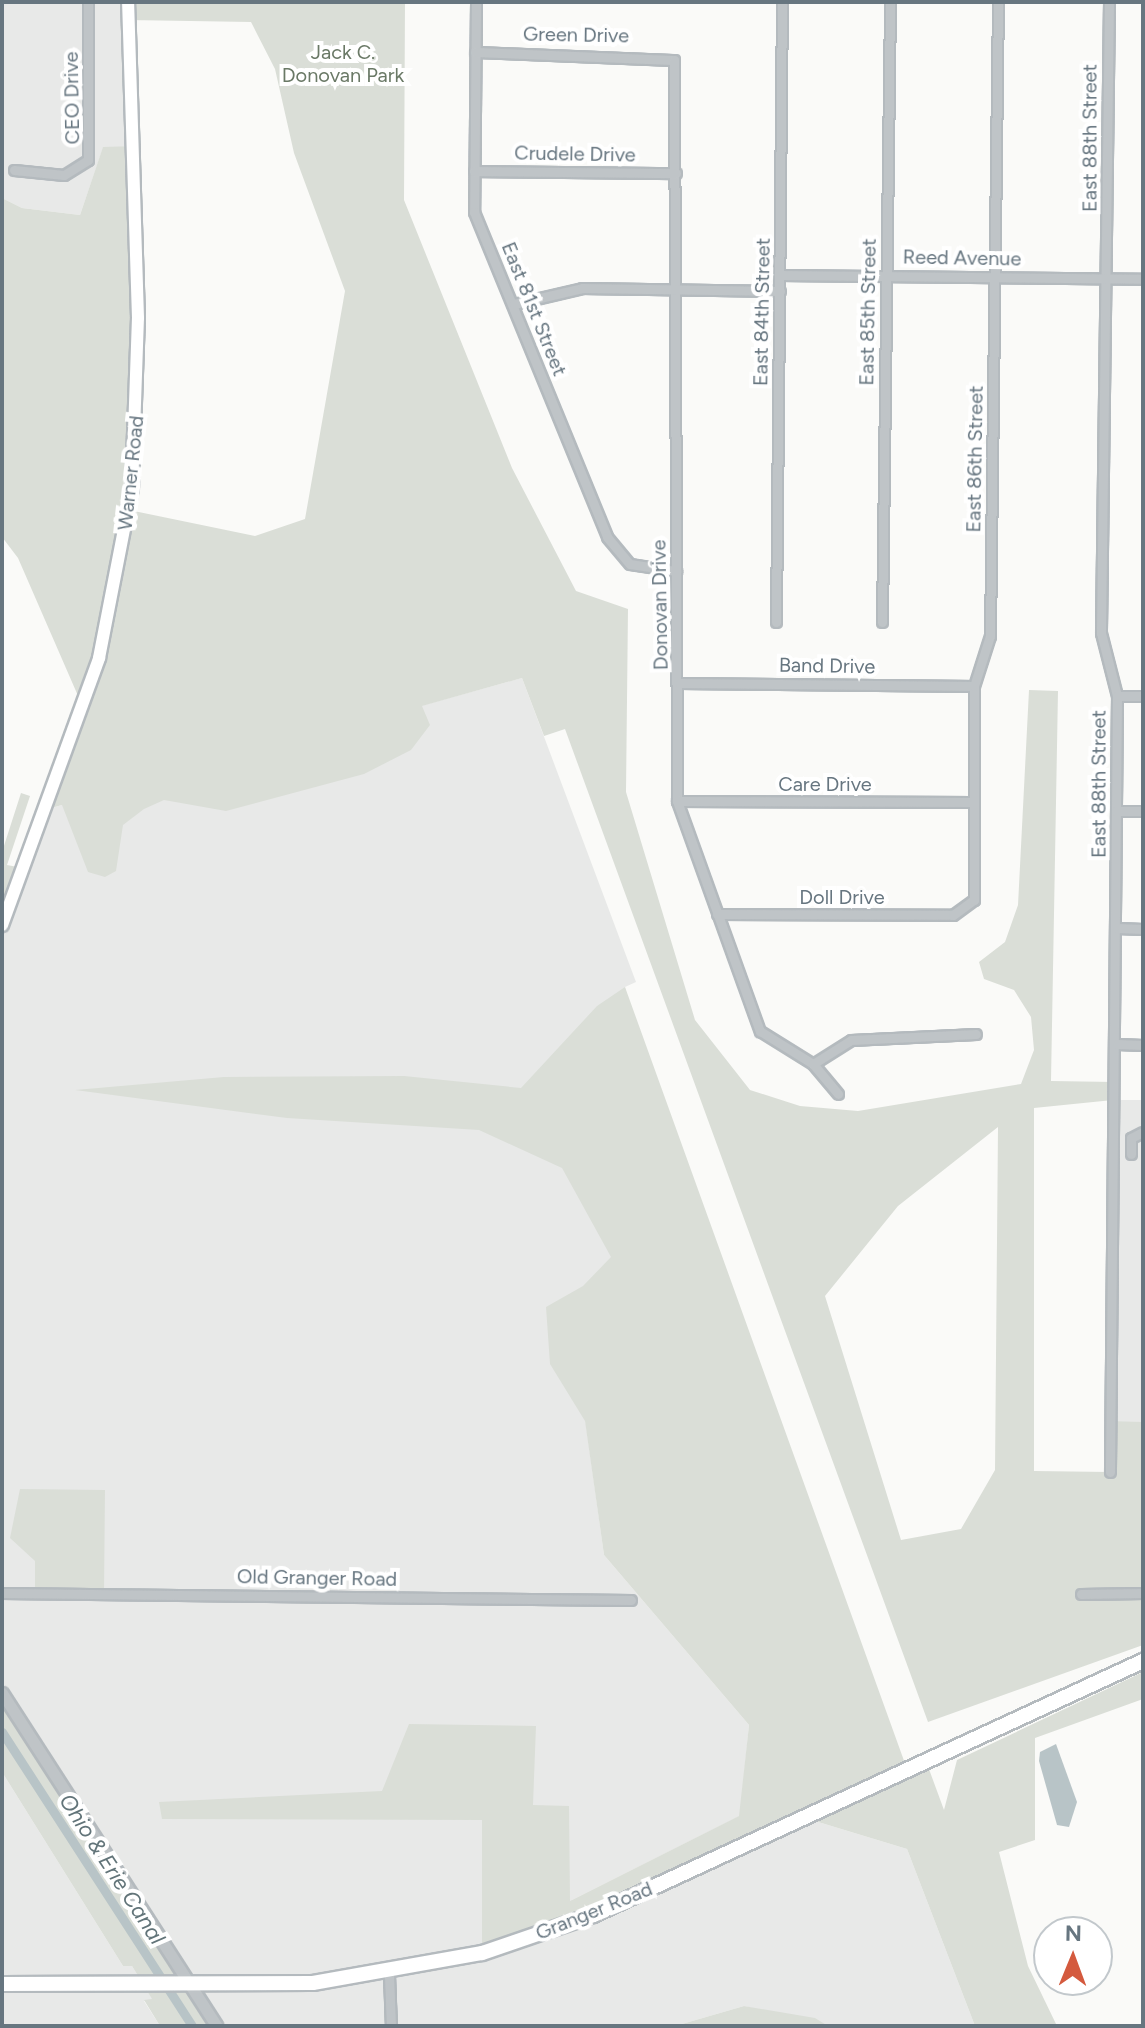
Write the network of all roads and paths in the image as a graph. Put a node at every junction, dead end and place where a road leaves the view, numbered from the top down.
1 (88, 2) edge
2 (128, 2) edge
3 (476, 2) edge
4 (782, 2) edge
5 (890, 2) edge
6 (998, 2) edge
7 (1109, 2) edge
8 (475, 52) junction
9 (674, 60) joint
10 (14, 170) dead end
11 (474, 171) junction
12 (676, 173) junction
13 (780, 275) junction
14 (886, 275) junction
15 (995, 277) junction
16 (1107, 279) junction
17 (1143, 279) edge
18 (676, 289) junction
19 (780, 291) junction
20 (514, 304) junction
21 (676, 571) junction
22 (776, 622) dead end
23 (882, 622) dead end
24 (680, 683) junction
25 (974, 686) junction
26 (1117, 696) junction
27 (1143, 696) edge
28 (677, 801) junction
29 (973, 802) junction
30 (1116, 811) junction
31 (1143, 811) edge
32 (968, 912) joint
33 (717, 914) junction
34 (2, 925) edge
35 (1117, 928) junction
36 (1143, 929) edge
37 (976, 1034) dead end
38 (1117, 1044) junction
39 (1143, 1045) edge
40 (813, 1064) junction
41 (838, 1094) dead end
42 (1143, 1132) edge
43 (1131, 1154) dead end
44 (1110, 1472) dead end
45 (2, 1593) edge
46 (1143, 1593) edge
47 (1081, 1594) dead end
48 (631, 1600) dead end
49 (1143, 1661) edge
50 (2, 1693) edge
51 (389, 1975) junction
52 (2, 1984) edge
53 (184, 1985) junction
54 (217, 2026) edge
55 (391, 2026) edge

1 - 10 street, CEO Drive
2 - 34 main road, Warner Road
3 - 8 street, East 81st Street
4 - 13 street, East 84th Street
5 - 14 street, East 85th Street
6 - 15 street, East 86th Street
7 - 16 street, East 88th Street
8 - 9 street, Green Drive
8 - 11 street, East 81st Street
9 - 12 street, Donovan Drive
11 - 12 street, Crudele Drive
11 - 20 street, East 81st Street
12 - 18 street, Donovan Drive
13 - 14 street, Reed Avenue
13 - 19 street, East 84th Street
14 - 15 street, Reed Avenue
14 - 23 street, East 85th Street
15 - 16 street, Reed Avenue
15 - 25 street, East 86th Street
16 - 17 street, Reed Avenue
16 - 26 street, East 88th Street
18 - 19 street
18 - 20 street
18 - 21 street, Donovan Drive
19 - 22 street, East 84th Street
20 - 21 street, East 81st Street
21 - 24 street, Donovan Drive
24 - 25 street, Band Drive
24 - 28 street, Donovan Drive
25 - 29 street, East 86th Street
26 - 27 street
26 - 30 street, East 88th Street
28 - 29 street, Care Drive
28 - 33 street, Donovan Drive
29 - 32 street, East 86th Street
30 - 31 street
30 - 35 street, East 88th Street
32 - 33 street, Doll Drive
33 - 40 street, Donovan Drive
35 - 36 street
35 - 38 street, East 88th Street
37 - 40 street
38 - 39 street
38 - 44 street, East 88th Street
40 - 41 street, Donovan Drive
42 - 43 street
45 - 48 street, Old Granger Road
46 - 47 street
49 - 51 main road, Granger Road
50 - 53 street
51 - 53 main road, Granger Road
51 - 55 street
52 - 53 main road, Granger Road
53 - 54 street

